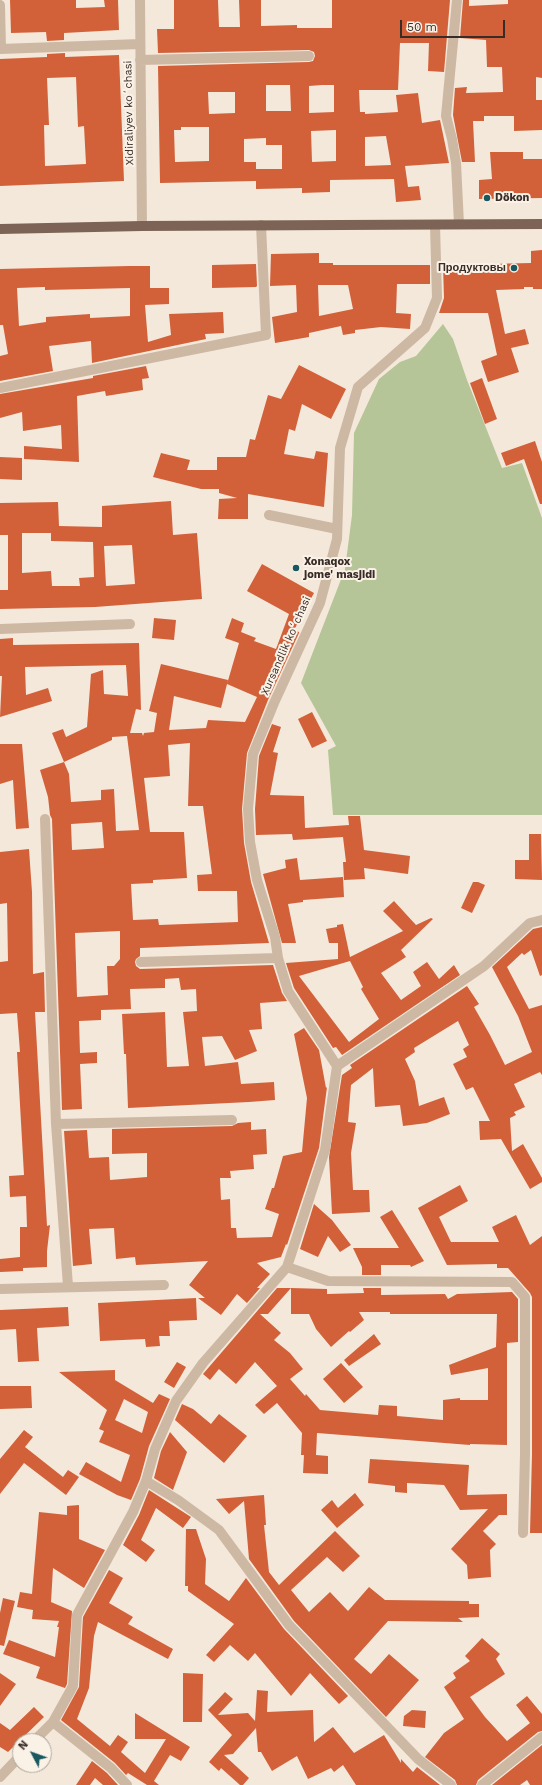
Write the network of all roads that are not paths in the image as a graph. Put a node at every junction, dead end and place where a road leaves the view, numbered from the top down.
1 (140, 0) edge
2 (457, 0) edge
3 (0, 5) edge
4 (140, 44) junction
5 (1, 49) edge
6 (308, 56) dead end
7 (140, 60) junction
8 (435, 224) junction
9 (459, 224) junction
10 (542, 224) edge
11 (261, 225) junction
12 (142, 226) junction
13 (0, 229) edge
14 (0, 388) edge
15 (269, 514) dead end
16 (337, 529) junction
17 (130, 624) dead end
18 (0, 629) edge
19 (45, 819) dead end
20 (542, 920) edge
21 (278, 958) junction
22 (141, 962) dead end
23 (337, 1066) junction
24 (232, 1120) dead end
25 (56, 1124) junction
26 (287, 1267) junction
27 (164, 1285) dead end
28 (68, 1286) junction
29 (0, 1289) edge
30 (146, 1482) junction
31 (523, 1533) dead end
32 (53, 1722) junction
33 (42, 1733) edge
34 (542, 1736) edge
35 (12, 1764) edge
36 (0, 1777) edge
37 (127, 1785) edge
38 (452, 1785) edge
39 (482, 1785) edge

1 - 4 street, Xidiraliyev koʻchasi
2 - 9 street
3 - 5 street
4 - 5 street
4 - 7 street, Xidiraliyev koʻchasi
6 - 7 street
7 - 12 street, Xidiraliyev koʻchasi
8 - 9 main road
8 - 11 main road
8 - 16 street, Xursandlik koʻchasi
9 - 10 main road
11 - 12 main road
11 - 14 street
12 - 13 main road
15 - 16 street
16 - 21 street, Xursandlik koʻchasi
17 - 18 street
19 - 25 street
20 - 23 street
21 - 22 street
21 - 23 street, Xursandlik koʻchasi
23 - 26 street
24 - 25 street
25 - 28 street
26 - 30 street
26 - 31 street
27 - 28 street
28 - 29 street
30 - 32 street
30 - 38 street
32 - 33 street
32 - 37 street
34 - 39 street
35 - 36 street

